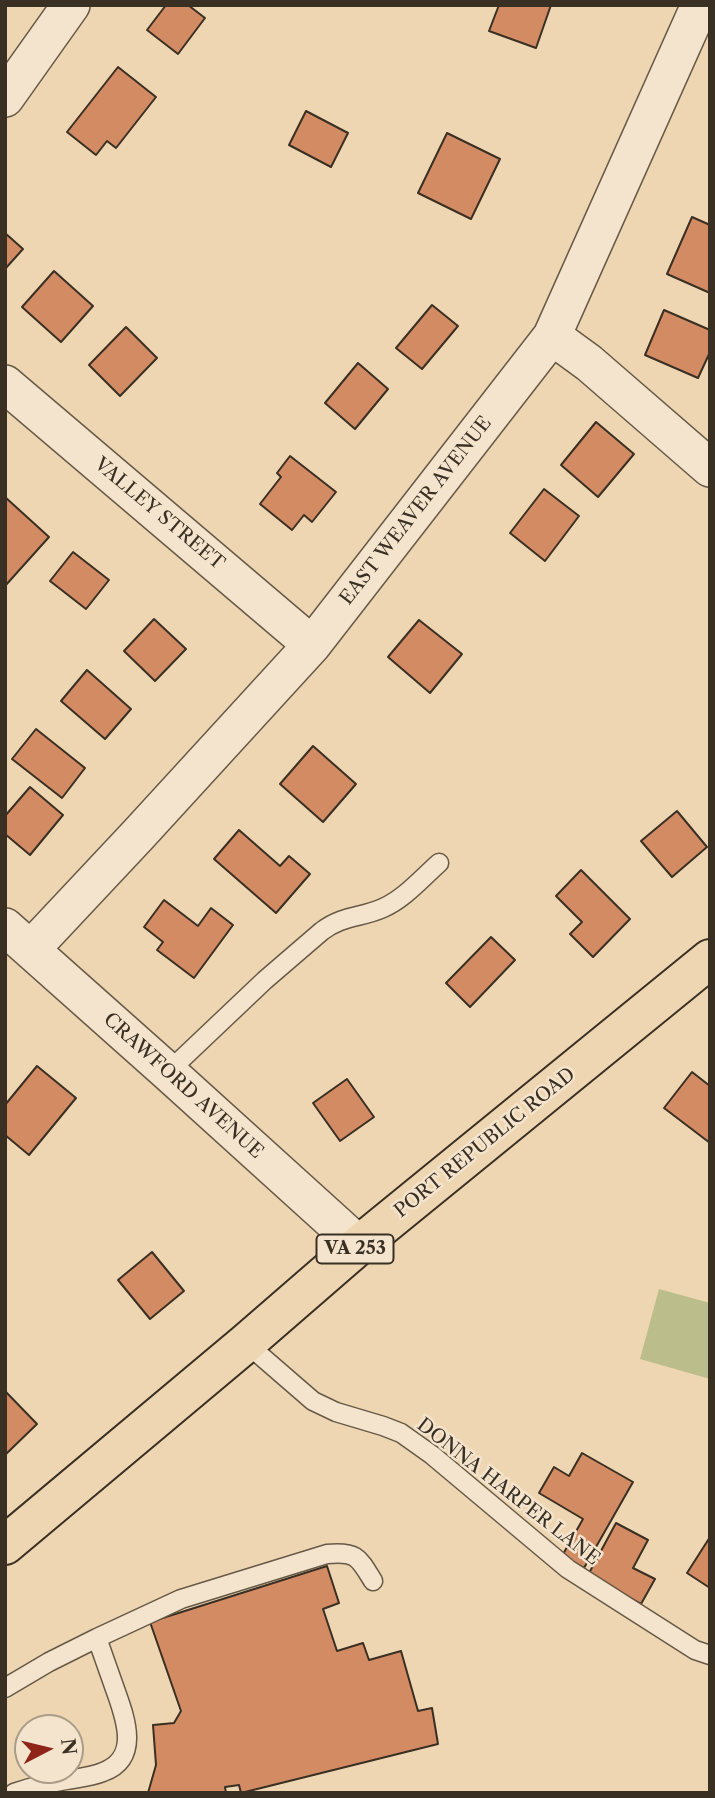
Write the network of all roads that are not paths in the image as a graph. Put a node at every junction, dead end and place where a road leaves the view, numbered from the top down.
1 (71, 5) edge
2 (700, 5) edge
3 (5, 98) edge
4 (552, 336) junction
5 (5, 384) edge
6 (710, 468) edge
7 (312, 645) junction
8 (439, 863) dead end
9 (18, 938) edge
10 (710, 960) edge
11 (168, 1072) junction
12 (359, 1245) junction
13 (246, 1343) junction
14 (5, 1545) edge
15 (373, 1581) dead end
16 (97, 1638) junction
17 (710, 1655) edge
18 (5, 1688) edge
19 (14, 1793) edge

1 - 3 street
2 - 4 street, EAST WEAVER AVENUE
4 - 6 street
4 - 7 street, EAST WEAVER AVENUE
5 - 7 street, VALLEY STREET
7 - 9 street, EAST WEAVER AVENUE
8 - 11 lane
9 - 11 street, CRAWFORD AVENUE
10 - 12 main road, PORT REPUBLIC ROAD / VA 253
11 - 12 street, CRAWFORD AVENUE
12 - 13 main road, PORT REPUBLIC ROAD / VA 253
13 - 14 main road, PORT REPUBLIC ROAD / VA 253
13 - 17 lane, DONNA HARPER LANE
15 - 16 lane
16 - 18 lane
16 - 19 lane

